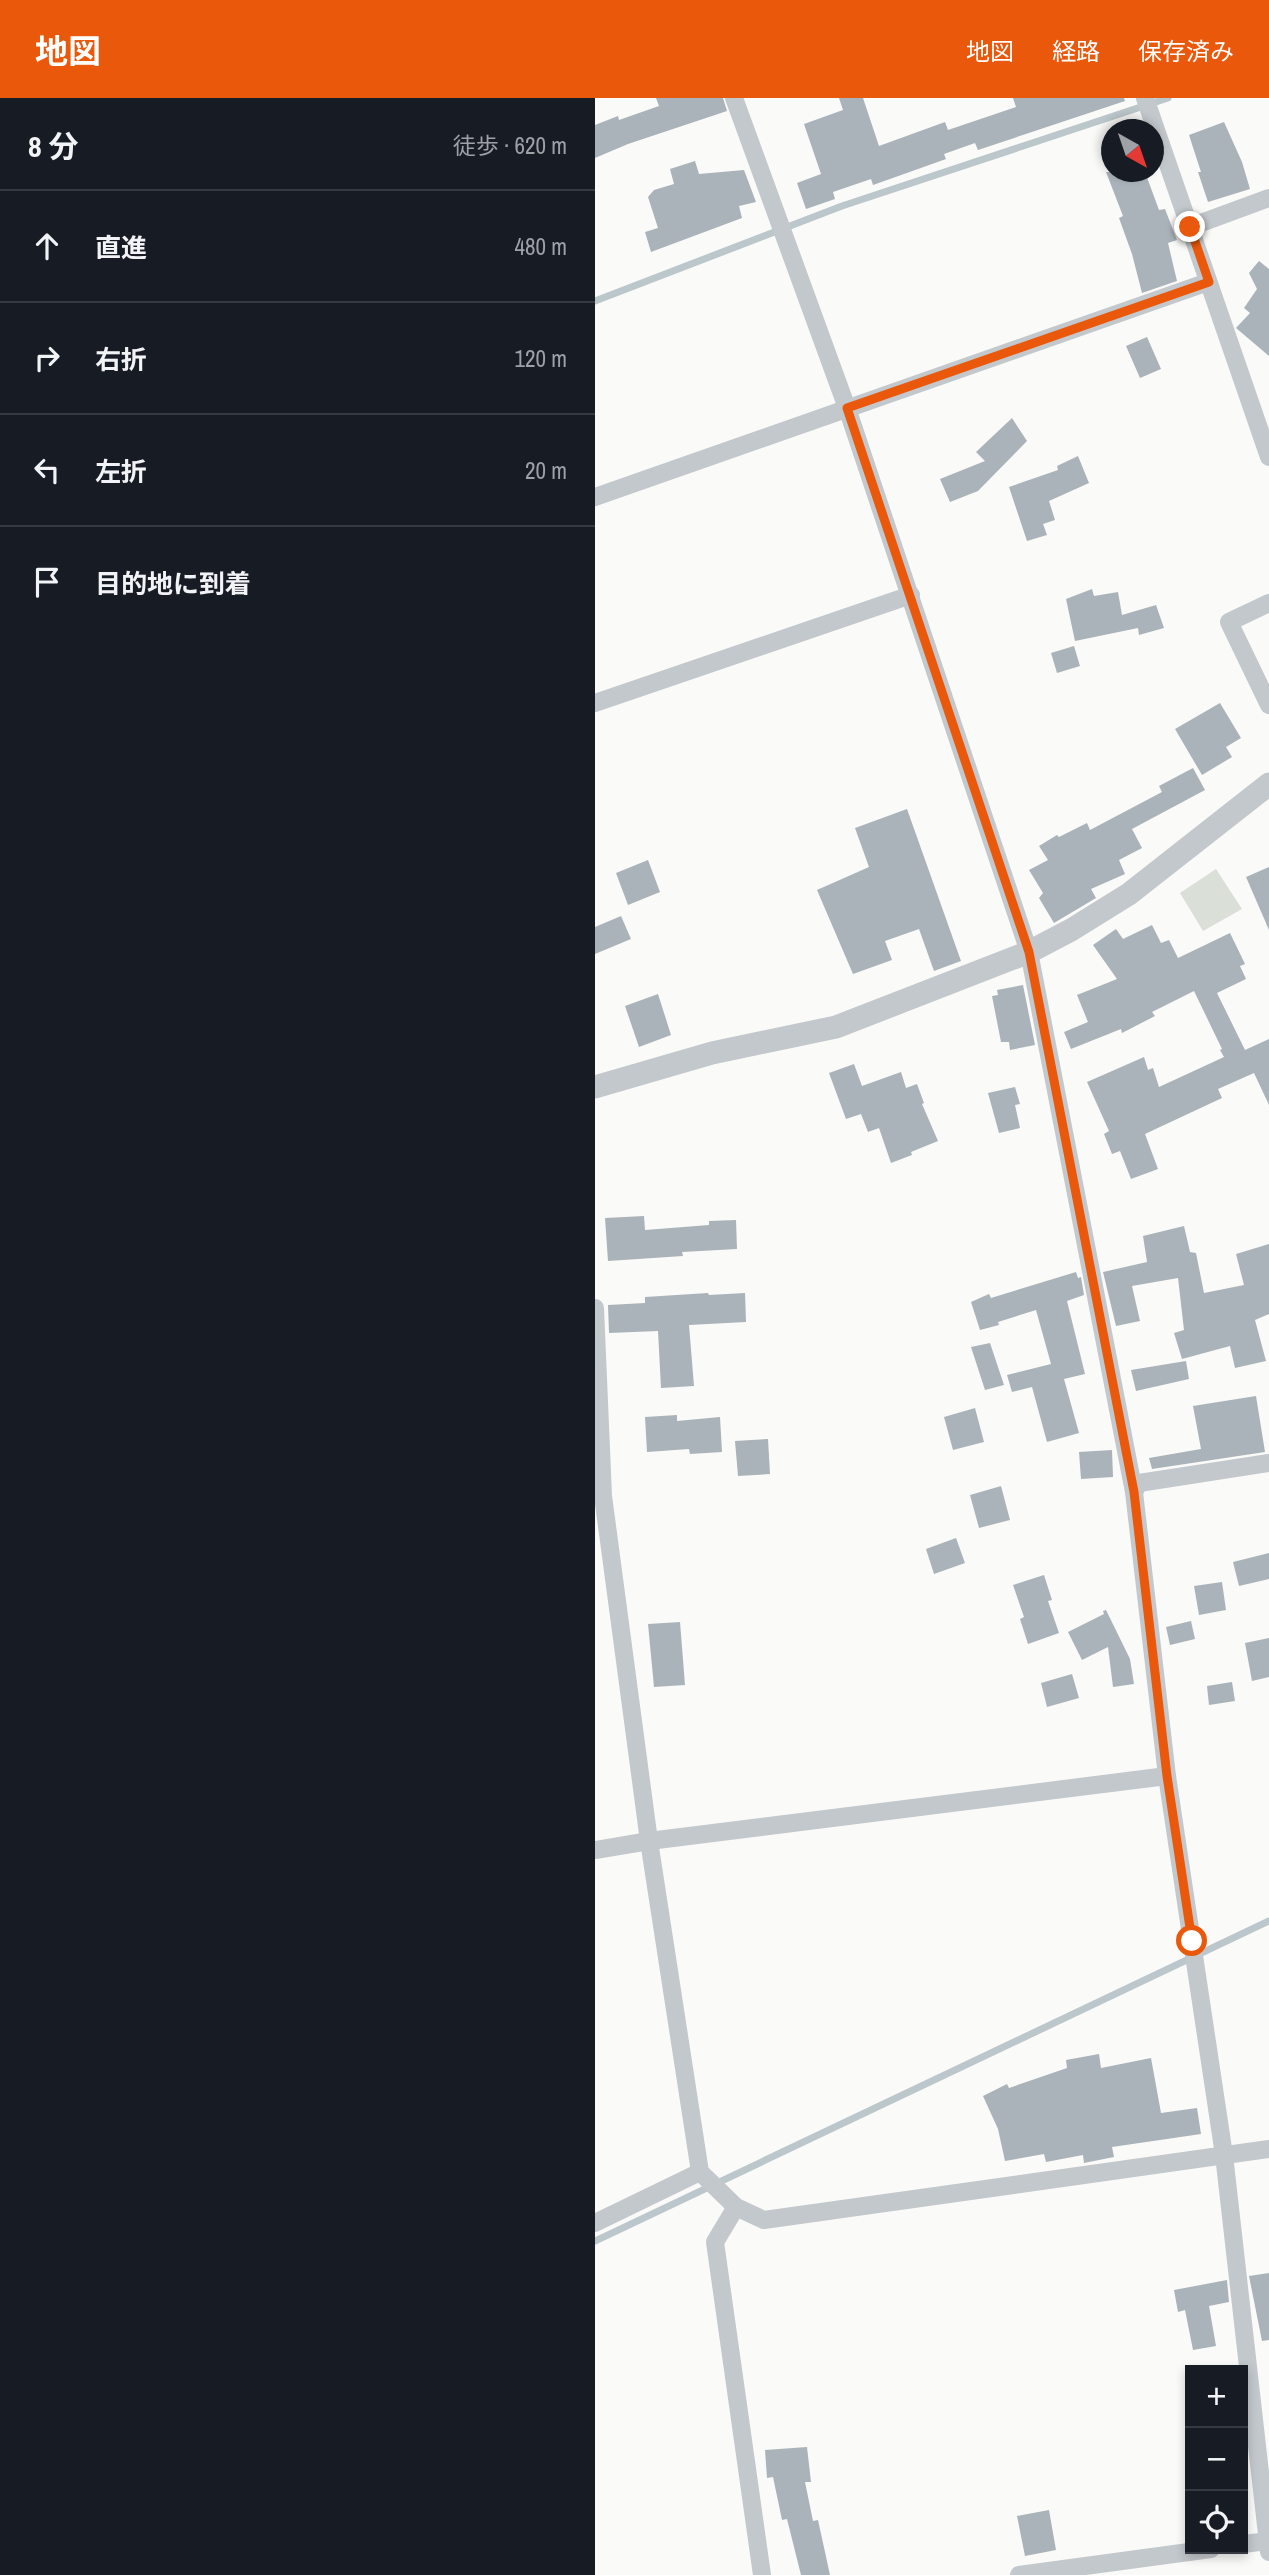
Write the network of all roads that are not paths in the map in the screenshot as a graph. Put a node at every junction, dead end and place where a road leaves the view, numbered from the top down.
1 (734, 98) edge
2 (1145, 98) edge
3 (1269, 198) edge
4 (1190, 227) junction
5 (1209, 282) junction
6 (847, 408) junction
7 (1269, 457) edge
8 (595, 497) edge
9 (911, 595) junction
10 (1269, 603) edge
11 (595, 702) edge
12 (1269, 705) edge
13 (1269, 784) edge
14 (1029, 952) junction
15 (595, 1087) edge
16 (595, 1308) edge
17 (1269, 1463) edge
18 (1134, 1492) junction
19 (599, 1496) edge
20 (1167, 1776) junction
21 (649, 1841) junction
22 (595, 1850) edge
23 (1269, 2149) edge
24 (1224, 2155) junction
25 (700, 2172) junction
26 (736, 2207) junction
27 (595, 2223) edge
28 (1248, 2544) edge
29 (1268, 2545) edge
30 (1185, 2553) edge
31 (762, 2575) edge
32 (1019, 2575) edge

1 - 6 street
2 - 4 street
3 - 4 street
4 - 5 street
5 - 6 street
5 - 7 street
6 - 8 street
6 - 9 street
9 - 11 street
9 - 14 street
10 - 12 street
13 - 14 street
14 - 15 street
14 - 18 street
16 - 19 street
17 - 18 street
18 - 20 street
19 - 21 street
20 - 21 street
20 - 24 street
21 - 22 street
21 - 25 street
23 - 24 street
24 - 26 street
24 - 29 street
25 - 26 street
25 - 27 street
26 - 31 street
28 - 29 street
30 - 32 street

